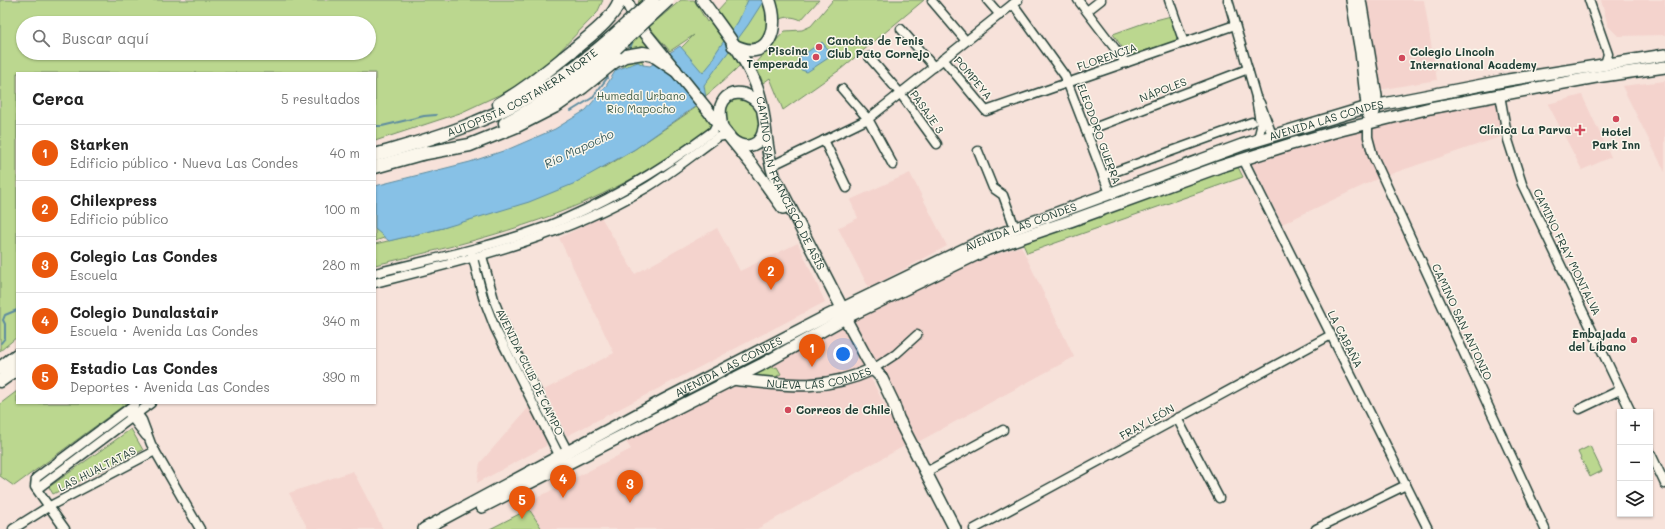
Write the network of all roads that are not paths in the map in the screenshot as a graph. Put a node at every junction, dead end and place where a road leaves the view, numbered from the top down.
1 (620, 0) edge
2 (653, 0) edge
3 (668, 0) edge
4 (769, 0) edge
5 (987, 0) edge
6 (1078, 0) edge
7 (1101, 0) edge
8 (1169, 0) edge
9 (1228, 0) edge
10 (1352, 0) edge
11 (1360, 0) edge
12 (1589, 0) edge
13 (932, 1) dead end
14 (1015, 2) edge
15 (628, 5) edge
16 (706, 5) edge
17 (1087, 10) junction
18 (1000, 14) junction
19 (1235, 25) junction
20 (901, 29) dead end
21 (966, 41) junction
22 (613, 43) junction
23 (1184, 43) junction
24 (733, 45) junction
25 (1665, 55) edge
26 (869, 56) dead end
27 (943, 59) junction
28 (1126, 62) junction
29 (1605, 64) junction
30 (934, 67) junction
31 (1665, 67) edge
32 (1248, 69) junction
33 (675, 70) junction
34 (1596, 77) junction
35 (1068, 82) junction
36 (842, 89) dead end
37 (900, 93) junction
38 (1500, 96) junction
39 (1256, 97) junction
40 (1395, 102) junction
41 (1372, 106) junction
42 (763, 110) junction
43 (986, 111) joint
44 (1390, 117) junction
45 (868, 119) junction
46 (1252, 122) dead end
47 (1368, 122) junction
48 (764, 128) junction
49 (725, 131) junction
50 (1086, 131) junction
51 (1272, 135) junction
52 (1258, 139) junction
53 (824, 140) junction
54 (936, 144) dead end
55 (420, 148) junction
56 (978, 151) dead end
57 (376, 155) edge
58 (1256, 155) junction
59 (1243, 159) junction
60 (752, 165) junction
61 (893, 165) dead end
62 (771, 166) junction
63 (376, 167) edge
64 (1103, 176) junction
65 (846, 188) dead end
66 (1110, 194) junction
67 (1091, 200) junction
68 (1084, 216) junction
69 (1015, 228) junction
70 (470, 249) junction
71 (482, 256) junction
72 (473, 258) junction
73 (376, 273) edge
74 (376, 283) edge
75 (492, 293) junction
76 (483, 297) junction
77 (844, 313) junction
78 (829, 315) junction
79 (917, 335) dead end
80 (1331, 335) junction
81 (511, 342) junction
82 (503, 346) junction
83 (16, 356) edge
84 (0, 368) edge
85 (873, 369) junction
86 (16, 370) edge
87 (732, 379) junction
88 (0, 381) edge
89 (688, 388) junction
90 (1620, 390) junction
91 (540, 399) junction
92 (532, 403) junction
93 (150, 404) edge
94 (682, 404) junction
95 (131, 406) edge
96 (1580, 409) dead end
97 (1630, 409) edge
98 (134, 415) junction
99 (1177, 418) junction
100 (1003, 430) dead end
101 (155, 451) junction
102 (564, 454) junction
103 (1653, 458) edge
104 (926, 472) junction
105 (1406, 484) junction
106 (1665, 484) edge
107 (37, 489) junction
108 (1219, 498) dead end
109 (48, 507) junction
110 (13, 529) edge
111 (65, 529) edge
112 (200, 529) edge
113 (424, 529) edge
114 (439, 529) edge
115 (955, 529) edge
116 (974, 529) edge
117 (1316, 529) edge
118 (1428, 529) edge
119 (1545, 529) edge

1 - 55 highway
2 - 22 highway, AUTOPISTA COSTANERA NORTE, bridge
3 - 22 highway, AUTOPISTA COSTANERA NORTE, bridge
4 - 24 highway
5 - 18 street
6 - 17 street
7 - 17 street
8 - 23 street
9 - 19 street
10 - 41 main road
11 - 41 main road
12 - 29 street
13 - 21 street
14 - 18 street
14 - 35 street, ELEODORO GUERRA
15 - 33 main road, CAMINO SAN FRANCISCO DE ASÍS, bridge
16 - 24 main road, CAMINO SAN FRANCISCO DE ASÍS
17 - 28 street
18 - 21 street
19 - 23 street, FLORENCIA
19 - 32 street
20 - 30 street
21 - 27 street
22 - 55 highway, AUTOPISTA COSTANERA NORTE
23 - 28 street, FLORENCIA
24 - 42 main road, CAMINO SAN FRANCISCO DE ASÍS
25 - 29 main road, AVENIDA LAS CONDES
26 - 37 street, PASAJE 3
27 - 30 street
27 - 43 street, POMPEYA
28 - 35 street, FLORENCIA
29 - 34 main road
29 - 40 main road, AVENIDA LAS CONDES
30 - 37 street
31 - 34 main road, AVENIDA LAS CONDES
32 - 39 street
32 - 50 street, NÁPOLES
33 - 49 main road, CAMINO SAN FRANCISCO DE ASÍS
33 - 55 highway
34 - 38 main road, AVENIDA LAS CONDES
35 - 43 street, FLORENCIA
35 - 50 street, ELEODORO GUERRA
36 - 45 street
37 - 45 street
37 - 54 street, PASAJE 3
38 - 44 main road, AVENIDA LAS CONDES
38 - 90 street, CAMINO FRAY MONTALVA
39 - 51 street
39 - 52 street
40 - 41 main road, AVENIDA LAS CONDES
40 - 44 main road
41 - 47 main road
41 - 51 main road, AVENIDA LAS CONDES
42 - 48 main road, CAMINO SAN FRANCISCO DE ASÍS
42 - 49 main road
44 - 47 main road, AVENIDA LAS CONDES
45 - 53 street
45 - 61 street
46 - 64 street
47 - 58 main road, AVENIDA LAS CONDES
47 - 119 street, CAMINO SAN ANTONIO
48 - 49 main road
48 - 62 main road, CAMINO SAN FRANCISCO DE ASÍS
49 - 60 main road, CAMINO SAN FRANCISCO DE ASÍS
49 - 70 street
49 - 71 street
50 - 64 street, ELEODORO GUERRA
51 - 52 main road, AVENIDA LAS CONDES
51 - 58 main road
52 - 66 main road, AVENIDA LAS CONDES
53 - 62 street
53 - 65 street
55 - 57 highway, AUTOPISTA COSTANERA NORTE
55 - 63 highway, AUTOPISTA COSTANERA NORTE
56 - 69 street
58 - 59 main road, AVENIDA LAS CONDES
59 - 68 main road, AVENIDA LAS CONDES
59 - 80 street, LA CABAÑA
60 - 62 main road
60 - 78 main road, CAMINO SAN FRANCISCO DE ASÍS
62 - 77 main road, CAMINO SAN FRANCISCO DE ASÍS
64 - 66 street, ELEODORO GUERRA
66 - 67 main road, AVENIDA LAS CONDES
67 - 68 main road
67 - 69 main road, AVENIDA LAS CONDES
68 - 77 main road, AVENIDA LAS CONDES
69 - 77 main road, AVENIDA LAS CONDES
70 - 72 street, AVENIDA CLUB DE CAMPO
70 - 73 street
71 - 72 street
71 - 75 street, AVENIDA CLUB DE CAMPO
72 - 74 street
72 - 76 street, AVENIDA CLUB DE CAMPO
75 - 76 street
75 - 81 street, AVENIDA CLUB DE CAMPO
76 - 82 street, AVENIDA CLUB DE CAMPO
77 - 78 main road, AVENIDA LAS CONDES
77 - 85 main road, CAMINO SAN FRANCISCO DE ASÍS
77 - 87 main road, AVENIDA LAS CONDES
78 - 89 main road, AVENIDA LAS CONDES
79 - 85 street, NUEVA LAS CONDES
80 - 99 street, FRAY LEÓN
80 - 105 street, LA CABAÑA
81 - 82 street
81 - 91 street, AVENIDA CLUB DE CAMPO
82 - 92 street, AVENIDA CLUB DE CAMPO
83 - 84 highway
85 - 87 main road, NUEVA LAS CONDES
85 - 104 main road, CAMINO SAN FRANCISCO DE ASÍS
86 - 88 highway
87 - 94 main road, AVENIDA LAS CONDES
89 - 94 main road
89 - 102 main road, AVENIDA LAS CONDES
90 - 96 street
90 - 97 street, CAMINO FRAY MONTALVA
91 - 92 street
91 - 102 street, AVENIDA CLUB DE CAMPO
92 - 102 street, AVENIDA CLUB DE CAMPO
93 - 98 street
94 - 114 main road, AVENIDA LAS CONDES
95 - 98 street
95 - 107 street
98 - 101 street
98 - 107 street
99 - 108 street
99 - 116 street, FRAY LEÓN
100 - 104 street
101 - 109 street, LAS HUALTATAS
101 - 112 street
102 - 113 main road, AVENIDA LAS CONDES
103 - 106 street
104 - 115 main road, CAMINO SAN FRANCISCO DE ASÍS
105 - 117 street
105 - 118 street, LA CABAÑA
107 - 109 street
109 - 110 street, LAS HUALTATAS
109 - 111 street

